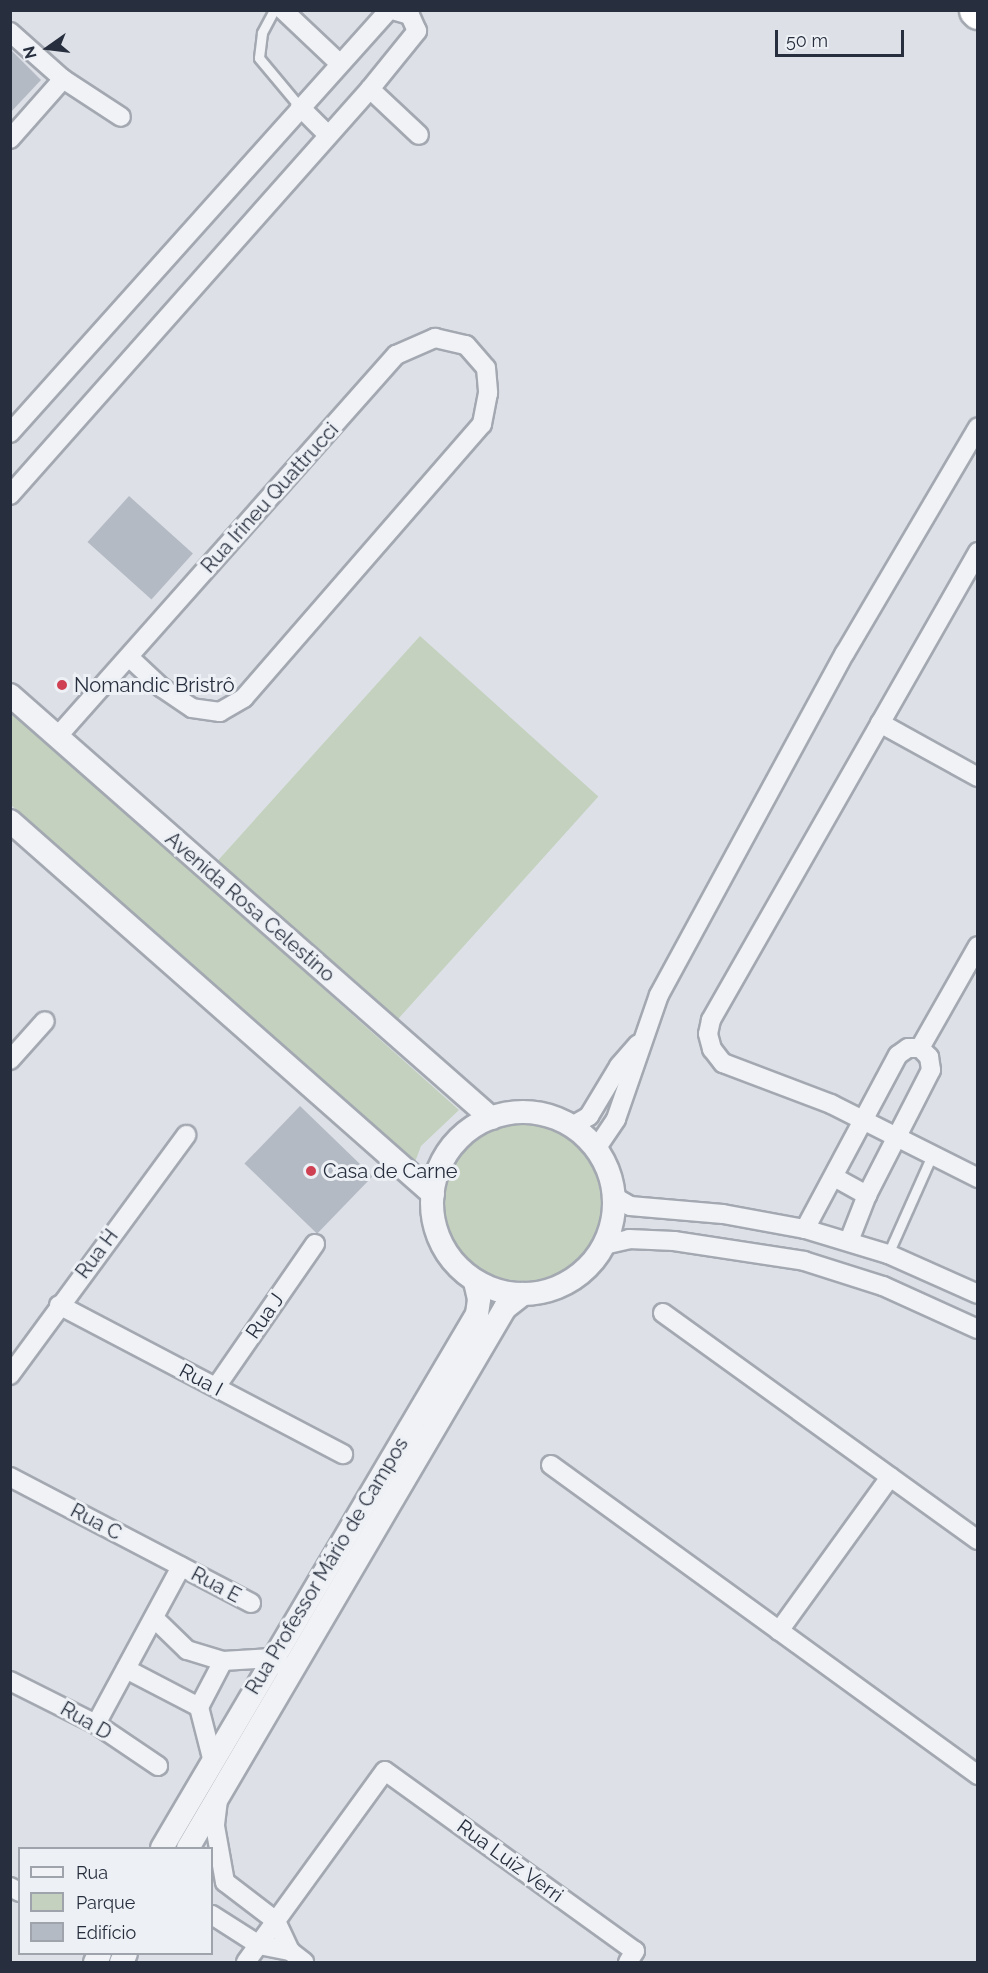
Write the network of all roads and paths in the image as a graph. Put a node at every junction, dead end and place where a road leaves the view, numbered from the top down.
1 (274, 10) edge
2 (283, 10) edge
3 (390, 10) edge
4 (10, 32) edge
5 (339, 63) junction
6 (63, 80) junction
7 (370, 89) junction
8 (300, 107) junction
9 (121, 117) dead end
10 (327, 134) junction
11 (418, 135) dead end
12 (10, 139) edge
13 (978, 427) edge
14 (10, 433) edge
15 (10, 495) edge
16 (978, 552) edge
17 (129, 657) junction
18 (10, 695) edge
19 (880, 723) junction
20 (57, 737) junction
21 (978, 777) edge
22 (10, 821) edge
23 (978, 946) edge
24 (45, 1021) dead end
25 (639, 1043) junction
26 (920, 1048) junction
27 (10, 1060) edge
28 (491, 1118) junction
29 (862, 1118) junction
30 (572, 1126) junction
31 (186, 1135) dead end
32 (898, 1136) junction
33 (596, 1149) junction
34 (933, 1153) junction
35 (834, 1177) junction
36 (978, 1178) edge
37 (433, 1194) junction
38 (867, 1195) junction
39 (614, 1196) junction
40 (805, 1228) junction
41 (849, 1241) junction
42 (315, 1244) dead end
43 (604, 1245) junction
44 (888, 1254) junction
45 (934, 1273) junction
46 (475, 1281) junction
47 (523, 1294) junction
48 (978, 1294) edge
49 (922, 1301) junction
50 (59, 1305) junction
51 (663, 1313) dead end
52 (978, 1329) edge
53 (10, 1375) edge
54 (216, 1388) junction
55 (343, 1454) dead end
56 (551, 1466) dead end
57 (10, 1477) edge
58 (890, 1477) junction
59 (978, 1540) edge
60 (181, 1567) junction
61 (251, 1604) dead end
62 (154, 1617) junction
63 (779, 1631) junction
64 (272, 1658) junction
65 (223, 1661) junction
66 (126, 1669) junction
67 (291, 1672) junction
68 (10, 1681) edge
69 (199, 1707) junction
70 (96, 1724) junction
71 (213, 1762) junction
72 (158, 1766) dead end
73 (978, 1775) edge
74 (218, 1797) junction
75 (163, 1847) edge
76 (189, 1847) edge
77 (213, 1916) edge
78 (276, 1922) junction
79 (259, 1945) junction
80 (297, 1957) edge
81 (631, 1957) edge
82 (246, 1962) edge

1 - 8 lane
2 - 5 street
3 - 5 street
3 - 7 street
4 - 6 street
5 - 8 street
6 - 9 street
6 - 12 street
7 - 10 street
7 - 11 street
8 - 10 street
8 - 14 street
10 - 15 street
13 - 25 street
16 - 19 street
17 - 17 street, Rua Irineu Quattrucci
17 - 20 street, Rua Irineu Quattrucci
18 - 20 street, Avenida Rosa Celestino
19 - 21 street
19 - 29 street
20 - 28 street, Avenida Rosa Celestino
22 - 37 street
23 - 26 street
24 - 27 street
25 - 30 street
25 - 33 street
26 - 29 street
26 - 32 street
28 - 30 street
28 - 37 street
29 - 32 street
29 - 35 street
30 - 33 street
31 - 50 street, Rua H
32 - 34 street
32 - 38 street
33 - 39 street
34 - 36 street
34 - 44 lane
35 - 38 street
35 - 40 street
37 - 46 street
38 - 41 street
39 - 40 street
39 - 43 street
40 - 41 street
41 - 44 street
42 - 54 street, Rua J
43 - 47 street
43 - 49 street
44 - 45 street
45 - 48 street
45 - 49 street
46 - 47 street
46 - 64 street, Rua Professor Mário de Campos
47 - 67 street, Rua Professor Mário de Campos
49 - 52 street
50 - 53 street, Rua H
50 - 54 street, Rua I
51 - 58 street
54 - 55 street, Rua I
56 - 63 street
57 - 60 street, Rua C
58 - 59 street
58 - 63 street
60 - 61 street, Rua E
60 - 62 street
62 - 65 street
62 - 66 street
63 - 73 street
64 - 65 street
64 - 67 street
64 - 71 street, Rua Professor Mário de Campos
65 - 69 street
66 - 69 street
66 - 70 street
67 - 74 street, Rua Professor Mário de Campos
68 - 70 street, Rua D
69 - 71 street
70 - 72 street, Rua D
71 - 75 street, Rua Professor Mário de Campos
74 - 76 street, Rua Professor Mário de Campos
74 - 78 street
77 - 79 street
78 - 79 street
78 - 80 street
78 - 81 street, Rua Luiz Verri
79 - 80 street
79 - 82 street

